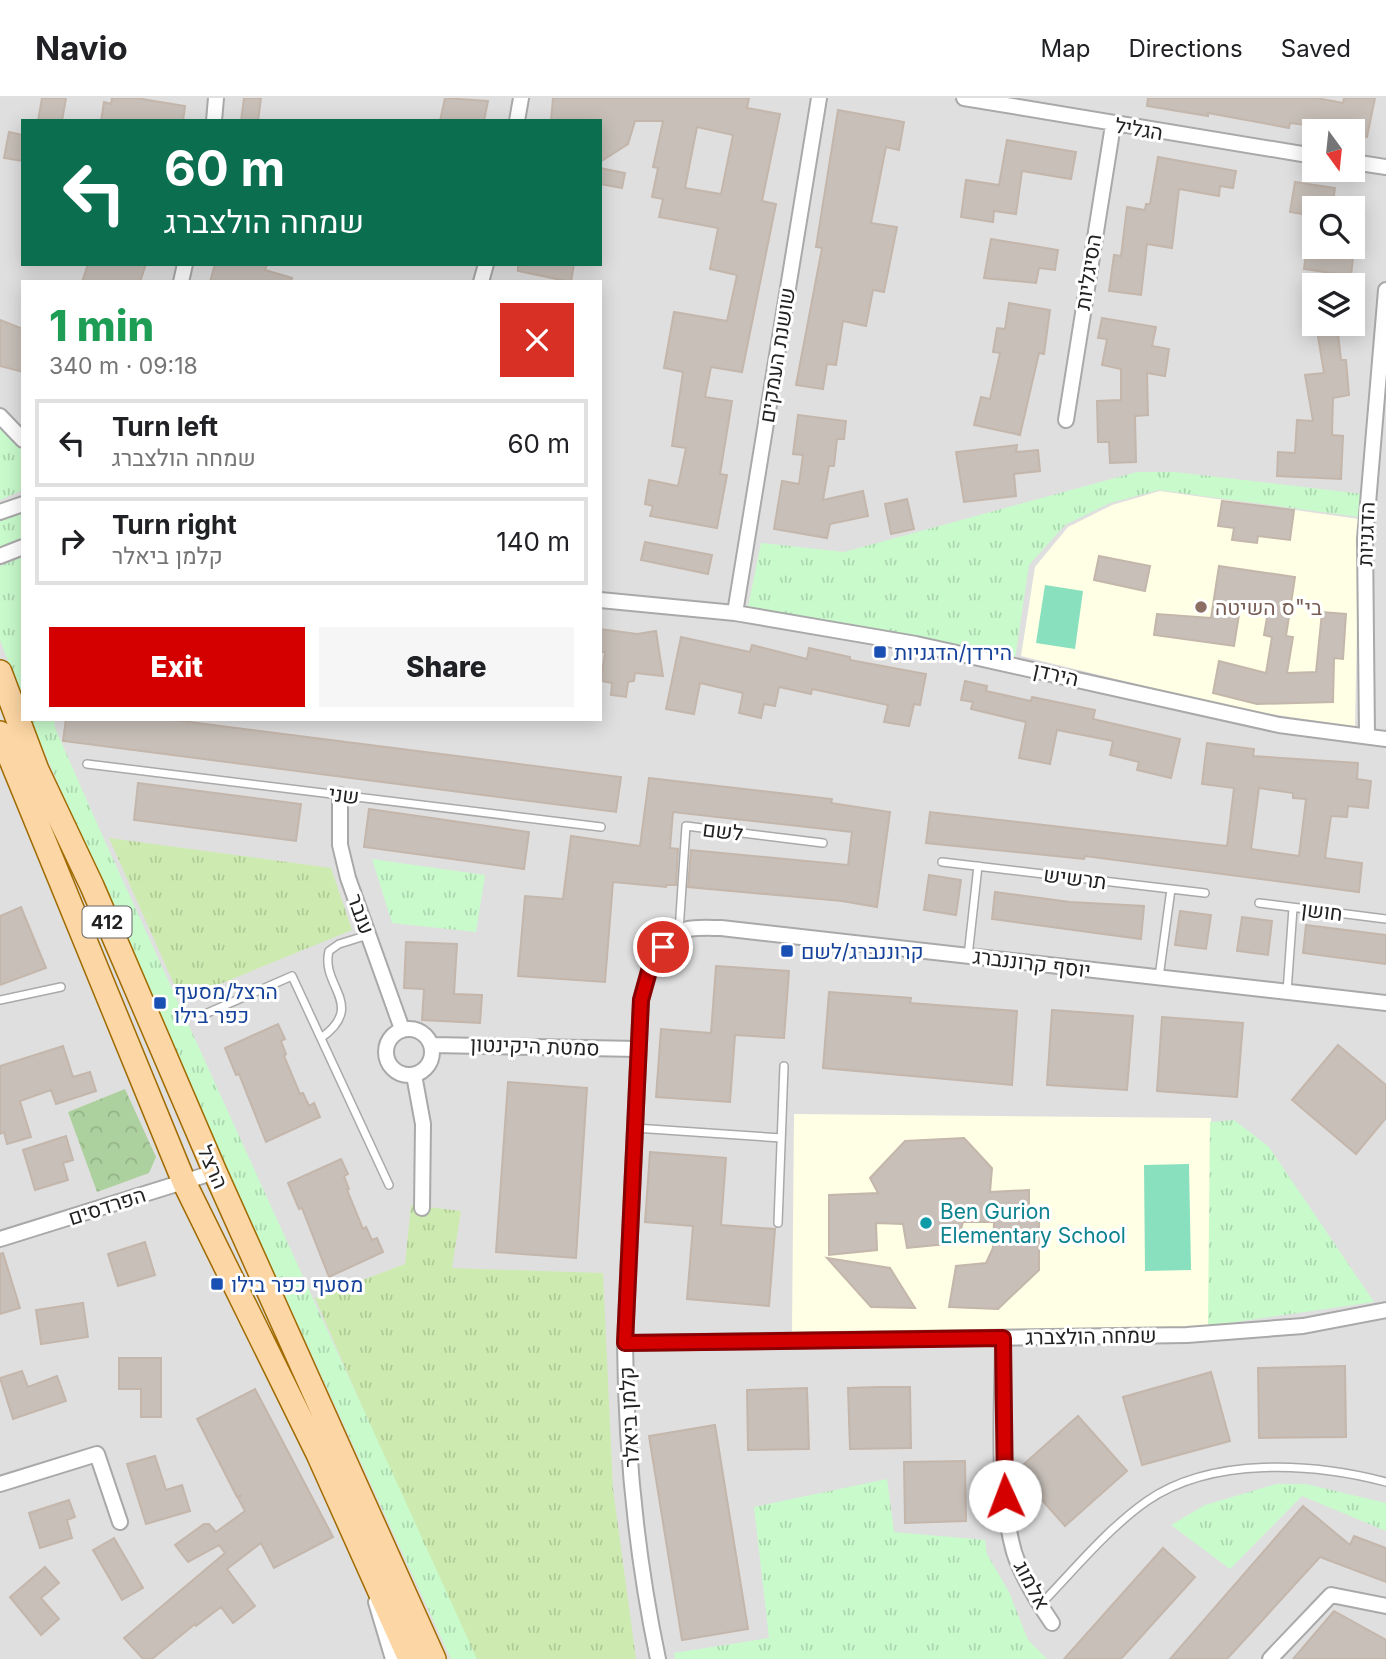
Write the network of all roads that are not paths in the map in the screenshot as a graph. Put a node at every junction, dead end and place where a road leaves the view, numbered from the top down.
1 (216, 98) edge
2 (522, 98) edge
3 (819, 98) edge
4 (964, 98) edge
5 (214, 119) edge
6 (517, 119) edge
7 (1112, 125) junction
8 (1302, 154) edge
9 (1365, 164) edge
10 (1386, 167) edge
11 (1386, 290) edge
12 (0, 416) edge
13 (1066, 420) dead end
14 (21, 438) edge
15 (21, 506) edge
16 (0, 512) edge
17 (21, 548) edge
18 (0, 556) edge
19 (602, 600) edge
20 (735, 613) junction
21 (0, 672) edge
22 (0, 733) edge
23 (1367, 736) junction
24 (1386, 739) edge
25 (87, 764) dead end
26 (340, 795) junction
27 (601, 827) dead end
28 (823, 843) dead end
29 (942, 862) dead end
30 (978, 866) junction
31 (1171, 889) junction
32 (1205, 893) dead end
33 (1259, 903) dead end
34 (1293, 908) junction
35 (1386, 919) edge
36 (678, 932) junction
37 (368, 935) junction
38 (968, 956) junction
39 (1159, 978) junction
40 (61, 986) dead end
41 (1287, 992) junction
42 (0, 1000) edge
43 (1386, 1003) edge
44 (205, 1014) dead end
45 (402, 1029) junction
46 (321, 1038) junction
47 (432, 1045) junction
48 (638, 1049) junction
49 (784, 1066) dead end
50 (414, 1075) junction
51 (634, 1128) junction
52 (782, 1138) junction
53 (215, 1172) junction
54 (184, 1182) junction
55 (389, 1185) dead end
56 (422, 1208) dead end
57 (778, 1223) dead end
58 (0, 1239) edge
59 (1386, 1310) edge
60 (1003, 1338) junction
61 (625, 1343) junction
62 (1386, 1482) edge
63 (0, 1484) edge
64 (120, 1522) dead end
65 (372, 1573) junction
66 (1040, 1605) junction
67 (1386, 1606) edge
68 (1052, 1623) dead end
69 (393, 1659) edge
70 (410, 1659) edge
71 (435, 1659) edge
72 (658, 1659) edge
73 (1269, 1659) edge

1 - 5 street
2 - 6 street
3 - 20 street, שושנת העמקים
4 - 7 street, הגליל
7 - 8 street, הגליל
7 - 13 street, הסיגליות
9 - 10 street
11 - 23 street, הדגניות
12 - 14 street
15 - 16 street
17 - 18 street
19 - 20 street, הירדן
20 - 23 street, הירדן
21 - 53 main road, הרצל / 412
22 - 54 main road, הרצל / 412
23 - 24 street, הירדן
25 - 26 lane, שני
26 - 27 lane, שני
26 - 37 street, ענבר
28 - 36 lane, לשם
29 - 30 lane, תרשיש
30 - 31 lane, תרשיש
30 - 38 lane
31 - 32 lane, תרשיש
31 - 39 lane
33 - 34 lane, חושן
34 - 35 lane, חושן
34 - 41 lane
36 - 38 street, יוסף קרוננברג
36 - 48 street, קלמן ביאלר
37 - 45 street, ענבר
37 - 46 lane
38 - 39 street, יוסף קרוננברג
39 - 41 street, יוסף קרוננברג
40 - 42 lane
41 - 43 street, יוסף קרוננברג
44 - 46 lane
45 - 47 street
45 - 50 street
46 - 55 lane
47 - 48 street, סמטת היקינטון
47 - 50 street
48 - 51 street, קלמן ביאלר
49 - 52 lane
50 - 56 street
51 - 52 lane
51 - 61 street, קלמן ביאלר
52 - 57 lane
53 - 54 street, הפרדסים
53 - 71 main road, הרצל / 412
54 - 58 street, הפרדסים
54 - 65 main road, הרצל / 412
59 - 60 street, שמחה הולצברג
60 - 61 street, שמחה הולצברג
60 - 66 street, אלמוג
61 - 72 street, קלמן ביאלר
62 - 66 lane
63 - 64 street
65 - 69 street
65 - 70 main road, הרצל / 412
66 - 68 street, אלמוג
67 - 73 street

